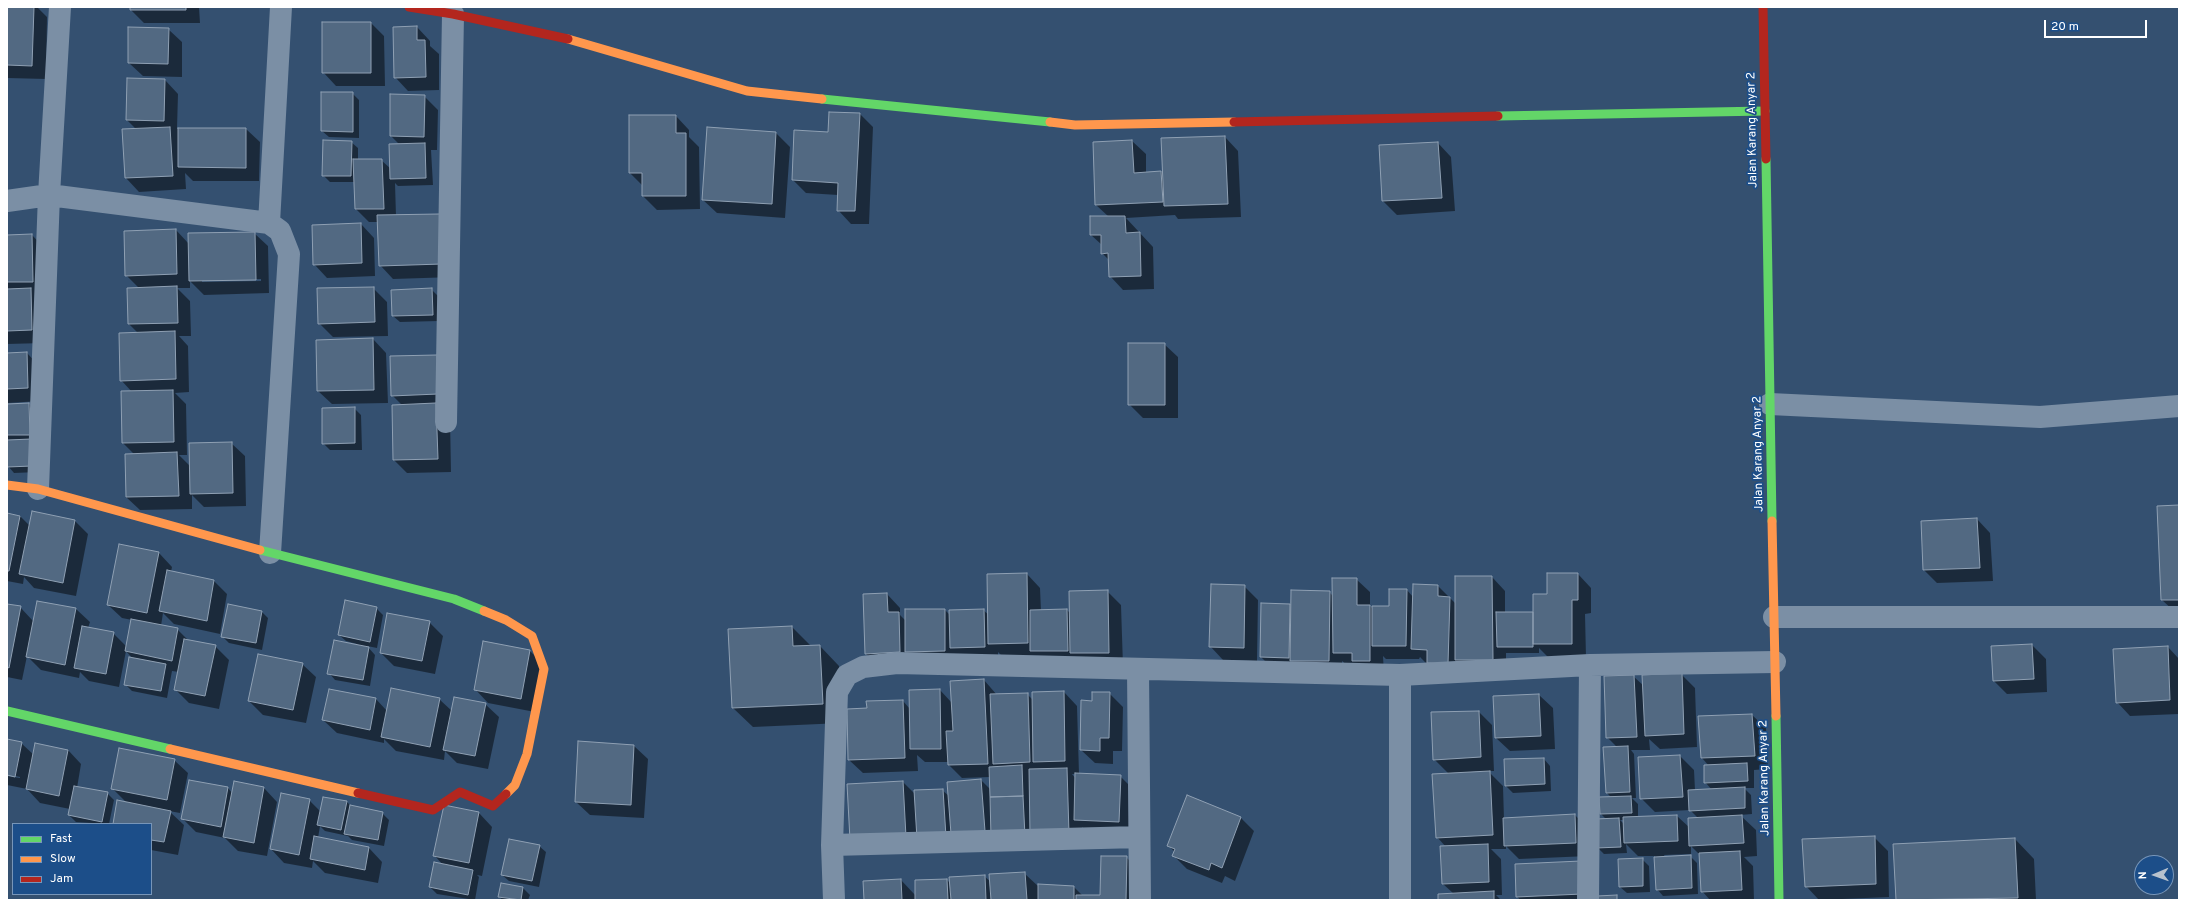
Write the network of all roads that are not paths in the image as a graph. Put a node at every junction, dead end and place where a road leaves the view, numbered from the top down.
1 (60, 7) edge
2 (282, 7) edge
3 (409, 7) edge
4 (1763, 7) edge
5 (453, 14) junction
6 (1765, 111) junction
7 (49, 195) junction
8 (7, 201) edge
9 (269, 223) junction
10 (1770, 404) junction
11 (2179, 406) edge
12 (446, 422) dead end
13 (7, 485) edge
14 (38, 489) junction
15 (270, 553) junction
16 (1774, 617) junction
17 (2179, 617) edge
18 (1775, 662) junction
19 (1590, 665) junction
20 (1138, 669) junction
21 (1400, 675) junction
22 (7, 711) edge
23 (1139, 837) junction
24 (832, 845) junction
25 (834, 900) edge
26 (1140, 900) edge
27 (1400, 900) edge
28 (1588, 900) edge
29 (1779, 900) edge

1 - 7 street
2 - 9 street
3 - 5 street
4 - 6 street, Jalan Karang Anyar 2
5 - 6 street
5 - 12 street
6 - 10 street, Jalan Karang Anyar 2
7 - 8 street
7 - 9 street
7 - 14 street
9 - 15 street
10 - 11 street
10 - 16 street, Jalan Karang Anyar 2
13 - 14 street
14 - 15 street
15 - 22 street
16 - 17 street
16 - 18 street, Jalan Karang Anyar 2
18 - 19 street
18 - 29 street, Jalan Karang Anyar 2
19 - 21 street
19 - 28 street
20 - 21 street
20 - 23 street
20 - 24 street
21 - 27 street
23 - 24 street
23 - 26 street
24 - 25 street

